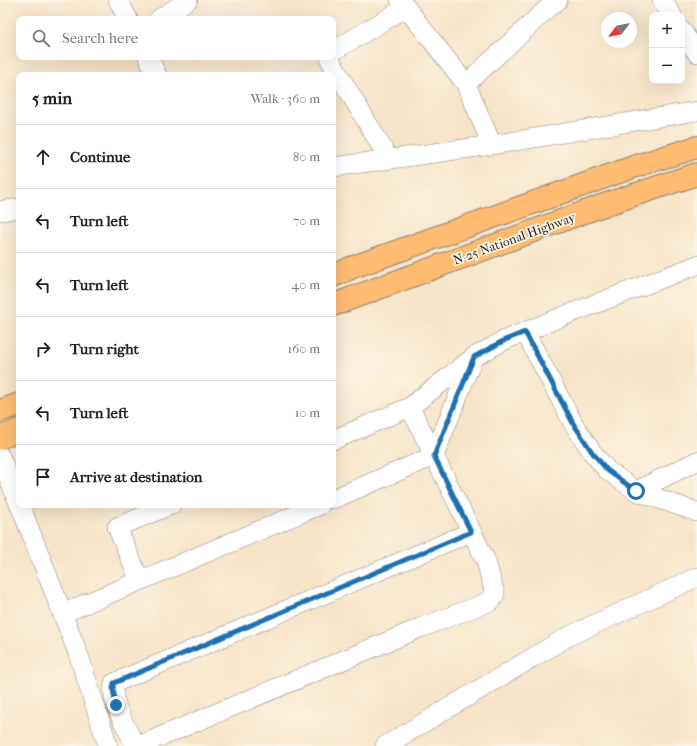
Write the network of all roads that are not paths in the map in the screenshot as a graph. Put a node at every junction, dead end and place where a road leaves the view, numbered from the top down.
1 (118, 0) edge
2 (188, 0) edge
3 (558, 0) edge
4 (662, 0) edge
5 (403, 4) edge
6 (670, 12) edge
7 (126, 16) edge
8 (164, 16) edge
9 (685, 35) edge
10 (336, 49) edge
11 (697, 53) edge
12 (150, 60) edge
13 (330, 60) edge
14 (156, 72) edge
15 (466, 84) junction
16 (697, 111) edge
17 (492, 145) junction
18 (697, 147) edge
19 (389, 159) junction
20 (336, 167) edge
21 (697, 174) edge
22 (16, 208) edge
23 (0, 211) edge
24 (697, 265) edge
25 (336, 275) edge
26 (336, 305) edge
27 (525, 332) junction
28 (474, 357) junction
29 (16, 405) edge
30 (410, 407) junction
31 (0, 411) edge
32 (16, 431) edge
33 (0, 438) edge
34 (336, 439) edge
35 (0, 456) edge
36 (434, 456) junction
37 (697, 460) edge
38 (636, 491) junction
39 (16, 496) edge
40 (336, 498) edge
41 (693, 507) edge
42 (21, 508) edge
43 (164, 508) edge
44 (313, 508) edge
45 (471, 532) junction
46 (697, 577) edge
47 (140, 582) junction
48 (73, 609) dead end
49 (108, 746) edge
50 (137, 746) edge
51 (385, 746) edge

1 - 7 street
2 - 8 street
3 - 15 street
4 - 6 street
5 - 10 street
5 - 15 street
9 - 11 street
12 - 14 street
13 - 19 street
15 - 17 street
16 - 17 street
17 - 19 street
18 - 25 highway, N-25 National Highway
19 - 20 street
21 - 26 highway, N-25 National Highway
22 - 23 street
24 - 27 street
27 - 28 street
27 - 38 street
28 - 30 street
28 - 36 street
29 - 31 highway
30 - 34 street
30 - 36 street
32 - 33 highway
35 - 39 street
36 - 40 street
36 - 45 street
37 - 38 street
38 - 41 street
42 - 49 street
43 - 47 street
44 - 47 street
45 - 50 street
45 - 50 street
46 - 51 street
47 - 48 street

